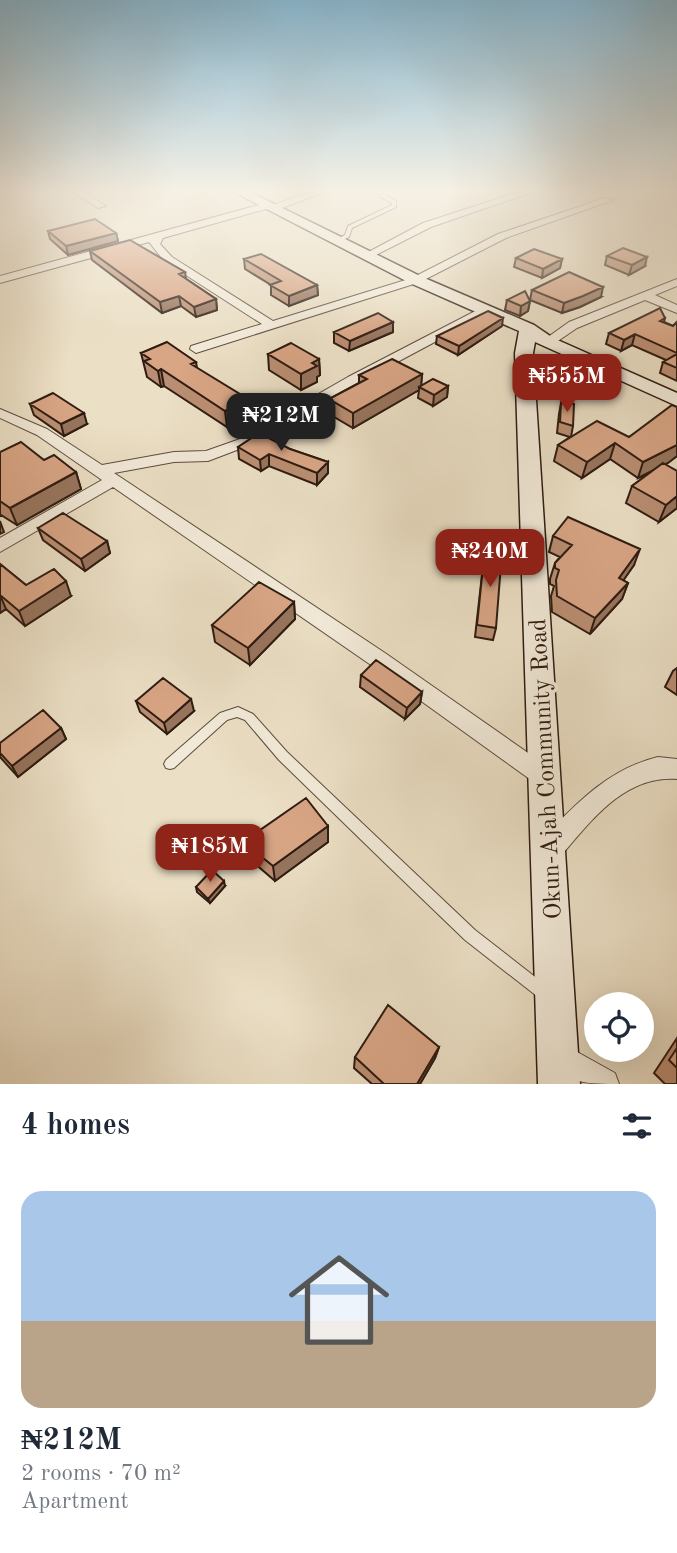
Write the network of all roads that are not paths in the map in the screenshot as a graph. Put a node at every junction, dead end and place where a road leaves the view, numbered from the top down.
1 (142, 241) edge
2 (154, 241) edge
3 (337, 241) edge
4 (397, 241) edge
5 (496, 241) edge
6 (366, 256) junction
7 (0, 280) edge
8 (416, 280) junction
9 (677, 282) edge
10 (646, 296) junction
11 (677, 299) edge
12 (661, 302) junction
13 (677, 309) edge
14 (485, 310) junction
15 (271, 326) junction
16 (533, 342) junction
17 (196, 349) dead end
18 (677, 400) edge
19 (1, 415) edge
20 (106, 476) junction
21 (0, 546) edge
22 (170, 764) dead end
23 (677, 769) edge
24 (546, 778) junction
25 (550, 849) junction
26 (555, 1002) junction
27 (558, 1070) edge
28 (604, 1084) edge

1 - 7 street
2 - 15 street
3 - 6 street
4 - 6 street
5 - 8 street
6 - 8 street
8 - 14 street
8 - 15 street
9 - 10 street
10 - 12 street
10 - 16 street
11 - 12 street
12 - 13 street
14 - 16 street
14 - 20 street
15 - 17 street
16 - 18 street
16 - 24 street, Okun-Ajah Community Road
19 - 20 street
20 - 21 street
20 - 24 street
22 - 26 lane
23 - 25 street
24 - 25 street, Okun-Ajah Community Road
25 - 26 street, Okun-Ajah Community Road
26 - 27 street, Okun-Ajah Community Road
27 - 28 street

